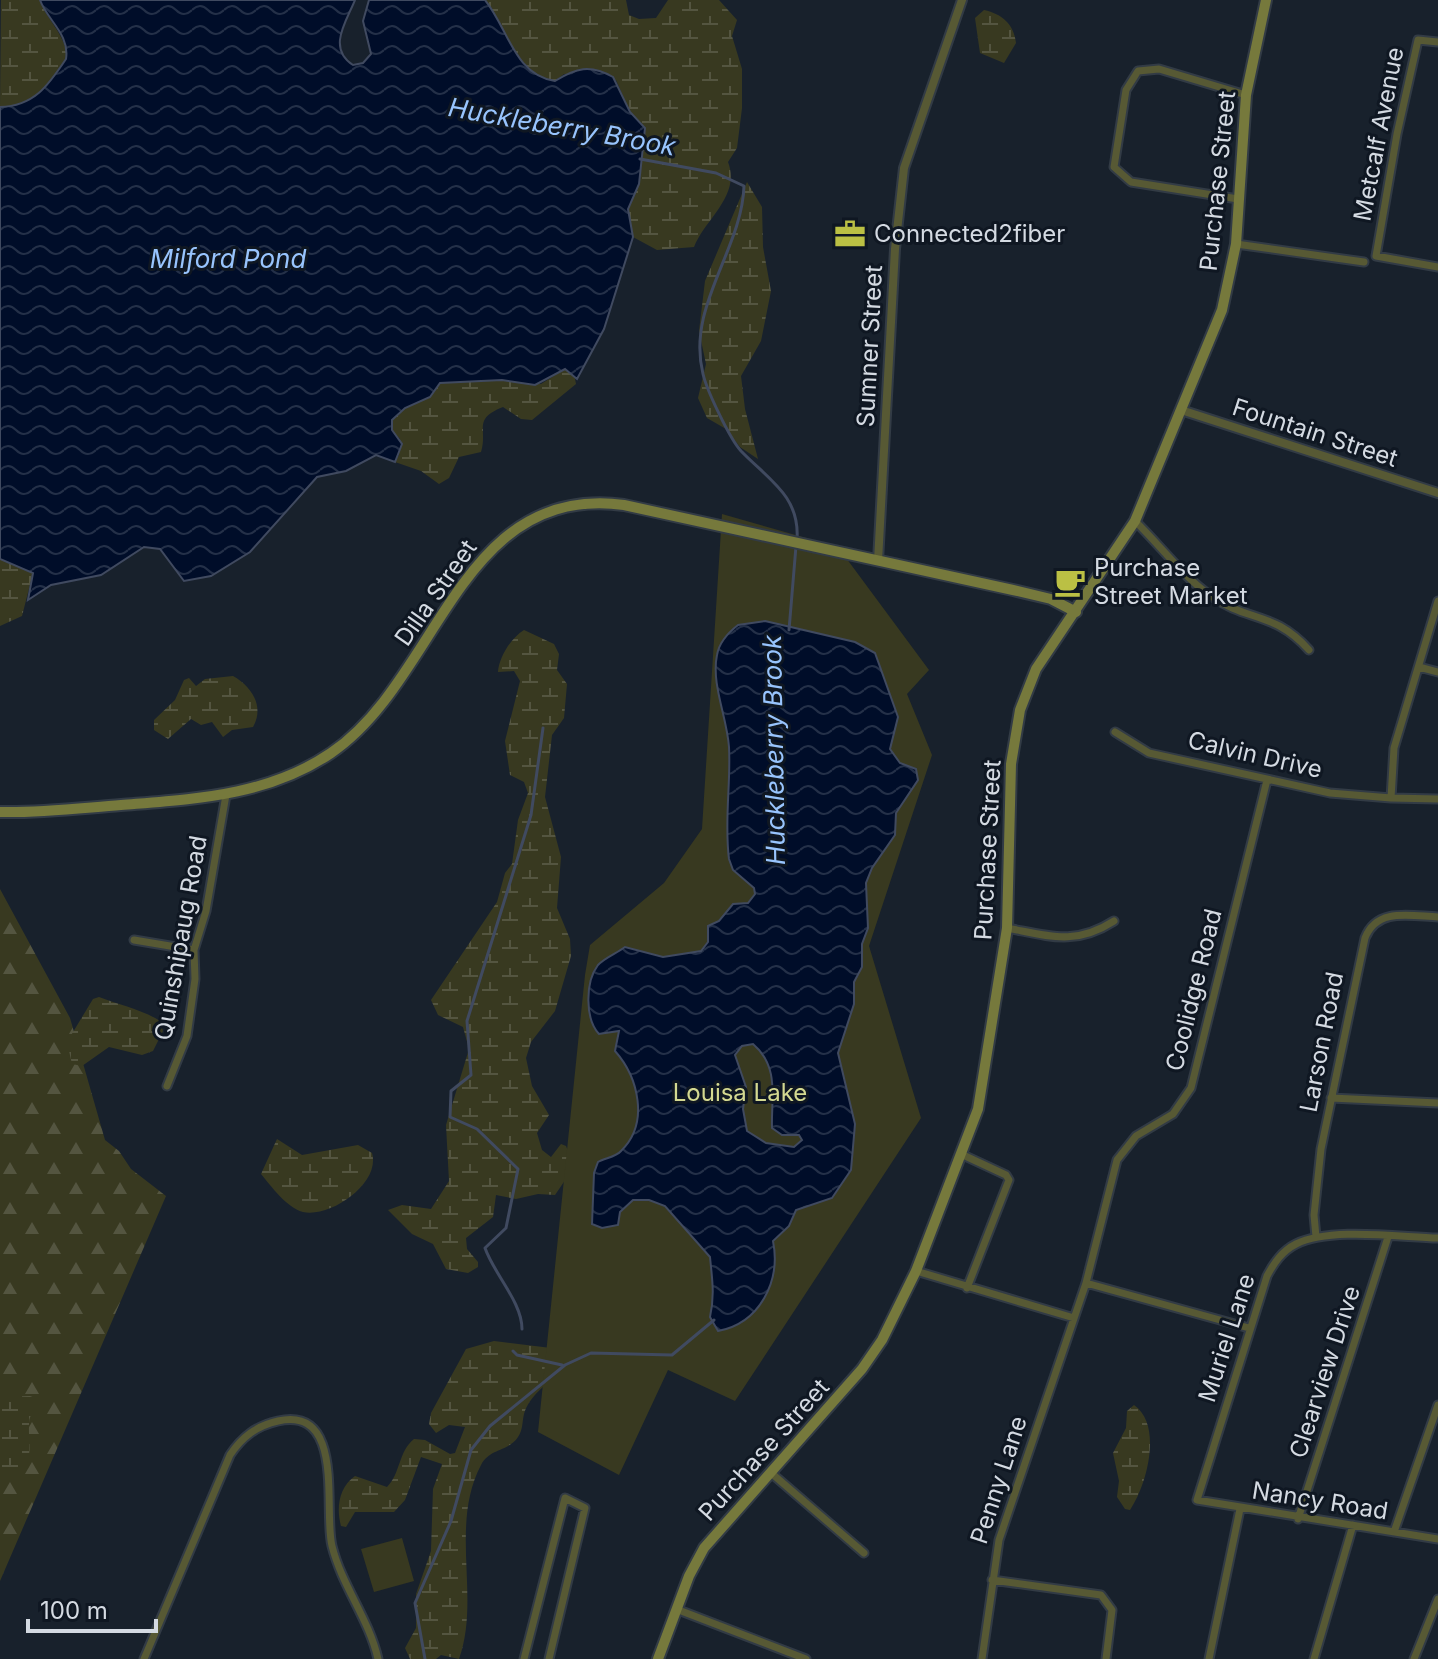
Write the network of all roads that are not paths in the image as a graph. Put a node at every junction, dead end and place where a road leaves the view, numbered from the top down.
1 (962, 0) edge
2 (1266, 0) edge
3 (1438, 42) edge
4 (1246, 95) junction
5 (1238, 199) junction
6 (1236, 244) junction
7 (1364, 262) dead end
8 (1438, 267) edge
9 (1181, 410) junction
10 (1438, 493) edge
11 (1135, 521) junction
12 (878, 561) junction
13 (1438, 601) edge
14 (1076, 612) junction
15 (1309, 650) dead end
16 (1419, 667) junction
17 (1438, 672) edge
18 (1115, 732) dead end
19 (1267, 780) junction
20 (226, 795) junction
21 (1391, 798) junction
22 (1438, 799) edge
23 (0, 812) edge
24 (1438, 917) edge
25 (1114, 921) dead end
26 (1007, 928) junction
27 (134, 940) dead end
28 (194, 950) junction
29 (167, 1086) dead end
30 (1331, 1098) junction
31 (1438, 1103) edge
32 (963, 1155) junction
33 (1316, 1237) junction
34 (1388, 1237) junction
35 (1438, 1238) edge
36 (916, 1271) junction
37 (1086, 1283) junction
38 (967, 1288) junction
39 (1074, 1318) junction
40 (1249, 1328) junction
41 (1438, 1405) edge
42 (770, 1472) junction
43 (1197, 1500) joint
44 (1240, 1509) junction
45 (1298, 1519) junction
46 (1353, 1525) junction
47 (1394, 1532) junction
48 (1438, 1539) edge
49 (864, 1553) dead end
50 (992, 1580) junction
51 (1438, 1599) edge
52 (676, 1609) junction
53 (144, 1659) edge
54 (378, 1659) edge
55 (524, 1659) edge
56 (549, 1659) edge
57 (658, 1659) edge
58 (806, 1659) edge
59 (982, 1659) edge
60 (1106, 1659) edge
61 (1209, 1659) edge
62 (1314, 1659) edge
63 (1414, 1659) edge

1 - 12 street, Sumner Street
2 - 4 main road, Purchase Street
3 - 8 street, Metcalf Avenue
4 - 5 main road, Purchase Street
4 - 5 street
5 - 6 main road, Purchase Street
6 - 7 street
6 - 9 main road, Purchase Street
9 - 10 street, Fountain Street
9 - 11 main road, Purchase Street
11 - 14 main road, Purchase Street
11 - 15 street
12 - 14 main road, Dilla Street
12 - 20 main road, Dilla Street
13 - 16 street
14 - 26 main road, Purchase Street
16 - 17 street
16 - 21 street
18 - 19 street, Calvin Drive
19 - 21 street, Calvin Drive
19 - 37 street, Coolidge Road
20 - 23 main road, Dilla Street
20 - 28 street, Quinshipaug Road
21 - 22 street, Calvin Drive
24 - 30 street, Larson Road
25 - 26 street
26 - 32 main road, Purchase Street
27 - 28 street
28 - 29 street, Quinshipaug Road
30 - 31 street
30 - 33 street, Larson Road
32 - 36 main road, Purchase Street
32 - 38 street
33 - 34 street, Muriel Lane
33 - 40 street, Muriel Lane
34 - 35 street, Muriel Lane
34 - 45 street, Clearview Drive
36 - 38 street
36 - 42 main road, Purchase Street
37 - 39 street, Coolidge Road
37 - 40 street
38 - 39 street
39 - 50 street, Penny Lane
40 - 43 street, Muriel Lane
41 - 47 street
42 - 49 street
42 - 52 main road, Purchase Street
43 - 44 street, Nancy Road
44 - 45 street, Nancy Road
44 - 61 street
45 - 46 street, Nancy Road
46 - 47 street, Nancy Road
46 - 62 street
47 - 48 street, Nancy Road
50 - 59 street, Penny Lane
50 - 60 street
51 - 63 street
52 - 57 main road, Purchase Street
52 - 58 street
53 - 54 street
55 - 56 street

